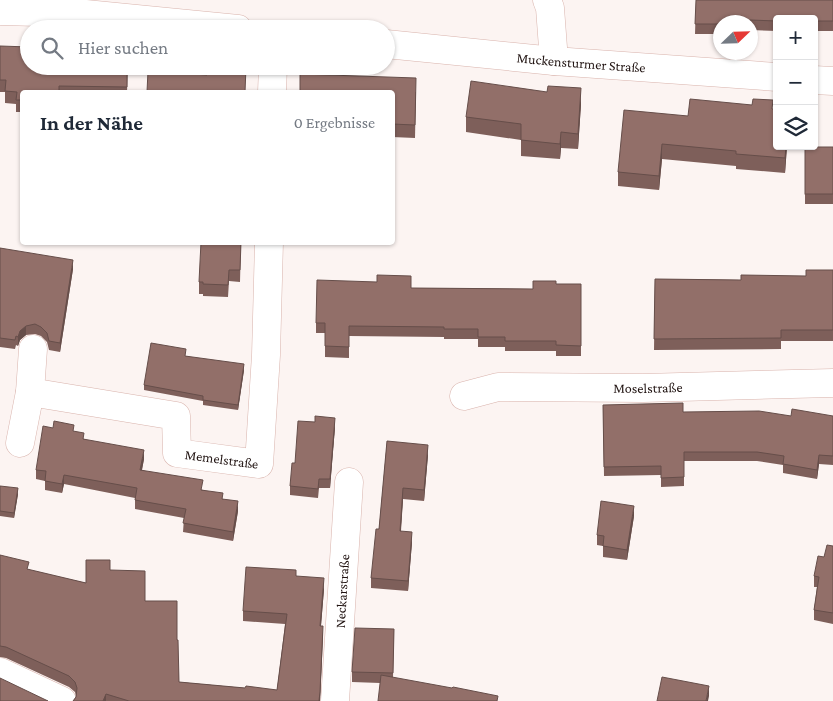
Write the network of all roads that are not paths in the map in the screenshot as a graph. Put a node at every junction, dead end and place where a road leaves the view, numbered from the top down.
1 (547, 0) edge
2 (0, 11) edge
3 (141, 20) edge
4 (395, 45) edge
5 (554, 61) junction
6 (273, 75) edge
7 (773, 77) edge
8 (818, 80) edge
9 (833, 81) edge
10 (272, 90) edge
11 (269, 245) edge
12 (33, 349) dead end
13 (833, 383) edge
14 (30, 392) junction
15 (464, 396) dead end
16 (20, 443) dead end
17 (349, 482) dead end
18 (0, 672) edge
19 (62, 701) edge
20 (335, 701) edge

1 - 5 street
2 - 3 street
4 - 5 street, Muckensturmer Straße
5 - 7 street, Muckensturmer Straße
6 - 10 street
8 - 9 street
11 - 14 street, Memelstraße
12 - 14 street
13 - 15 street, Moselstraße
14 - 16 street
17 - 20 street, Neckarstraße
18 - 19 street

